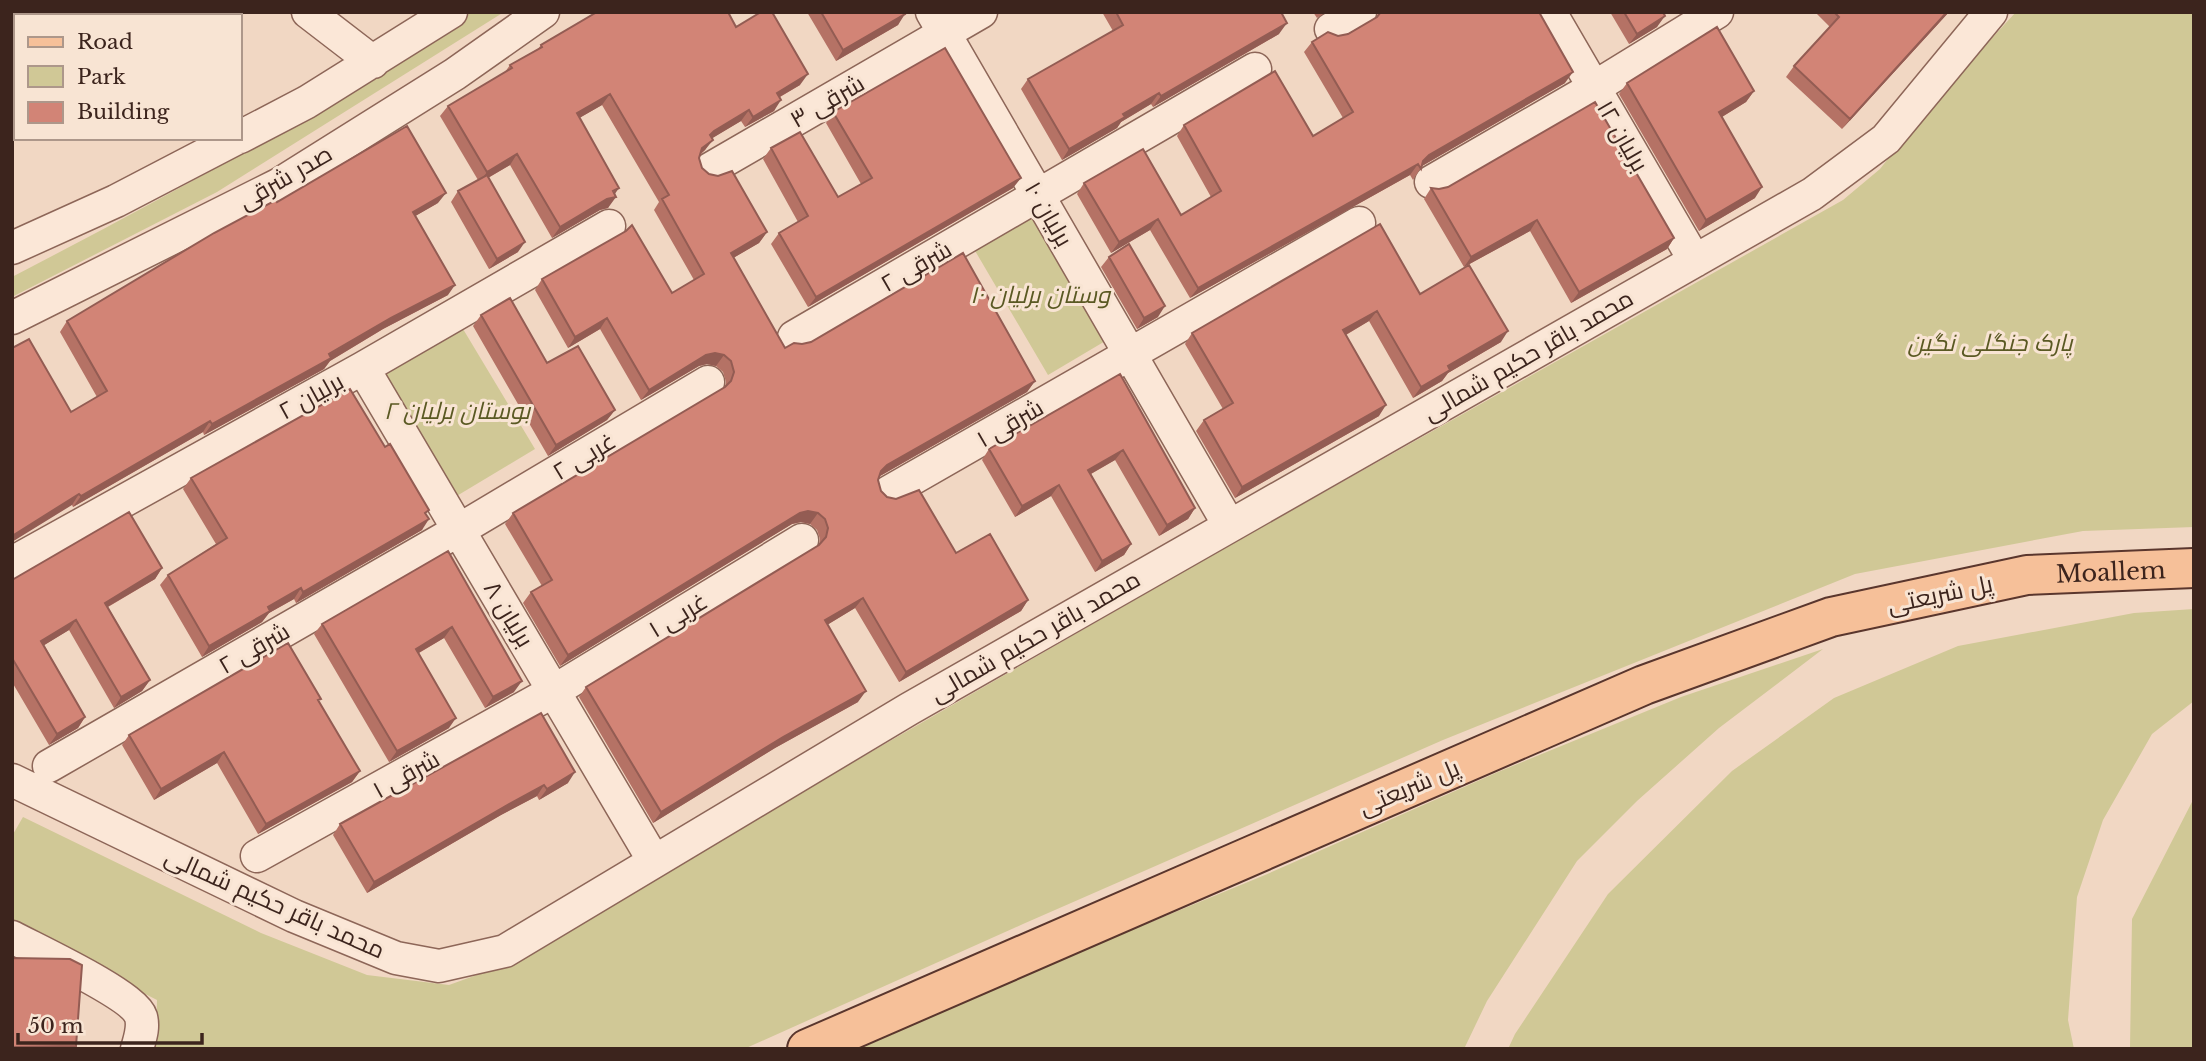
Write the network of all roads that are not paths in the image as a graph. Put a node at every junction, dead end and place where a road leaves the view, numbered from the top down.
1 (308, 12) edge
2 (451, 12) edge
3 (543, 12) edge
4 (981, 12) edge
5 (1360, 12) edge
6 (1550, 12) edge
7 (1717, 12) edge
8 (1991, 12) edge
9 (938, 23) edge
10 (1331, 29) dead end
11 (373, 62) junction
12 (1255, 69) dead end
13 (1595, 87) junction
14 (242, 136) edge
15 (234, 140) edge
16 (710, 169) dead end
17 (1431, 182) dead end
18 (1038, 195) junction
19 (1359, 223) dead end
20 (609, 226) dead end
21 (12, 248) edge
22 (1695, 261) junction
23 (12, 318) edge
24 (794, 337) dead end
25 (1130, 353) junction
26 (363, 368) junction
27 (708, 382) dead end
28 (889, 492) dead end
29 (1229, 525) junction
30 (459, 530) junction
31 (802, 540) dead end
32 (12, 563) edge
33 (2194, 568) edge
34 (554, 691) junction
35 (49, 766) dead end
36 (14, 784) edge
37 (257, 856) dead end
38 (654, 861) junction
39 (12, 937) edge
40 (136, 1049) edge
41 (807, 1049) edge

1 - 11 street
2 - 11 street
3 - 23 street, صدر شرقی
4 - 9 street, ۳ شرقی
5 - 10 street
6 - 13 street, برلیان ۱۲
7 - 13 street
8 - 22 street, محمد باقر حکیم شمالی
9 - 16 street, ۳ شرقی
9 - 18 street, برلیان ۱۰
11 - 14 street
12 - 18 street
13 - 17 street
13 - 22 street, برلیان ۱۲
15 - 21 street
18 - 24 street, ۲ شرقی
18 - 25 street, برلیان ۱۰
19 - 25 street
20 - 26 street, برلیان ۲
22 - 29 street, محمد باقر حکیم شمالی
25 - 28 street, ۱ شرقی
25 - 29 street, برلیان ۱۰
26 - 30 street, برلیان ۸
26 - 32 street, برلیان ۲
27 - 30 street, ۲ غربی
29 - 38 street, محمد باقر حکیم شمالی
30 - 34 street, برلیان ۸
30 - 35 street, ۲ شرقی
31 - 34 street, ۱ غربی
33 - 41 main road, پل شریعتی
34 - 37 street, ۱ شرقی
34 - 38 street, برلیان ۸
36 - 38 street, محمد باقر حکیم شمالی
39 - 40 street

